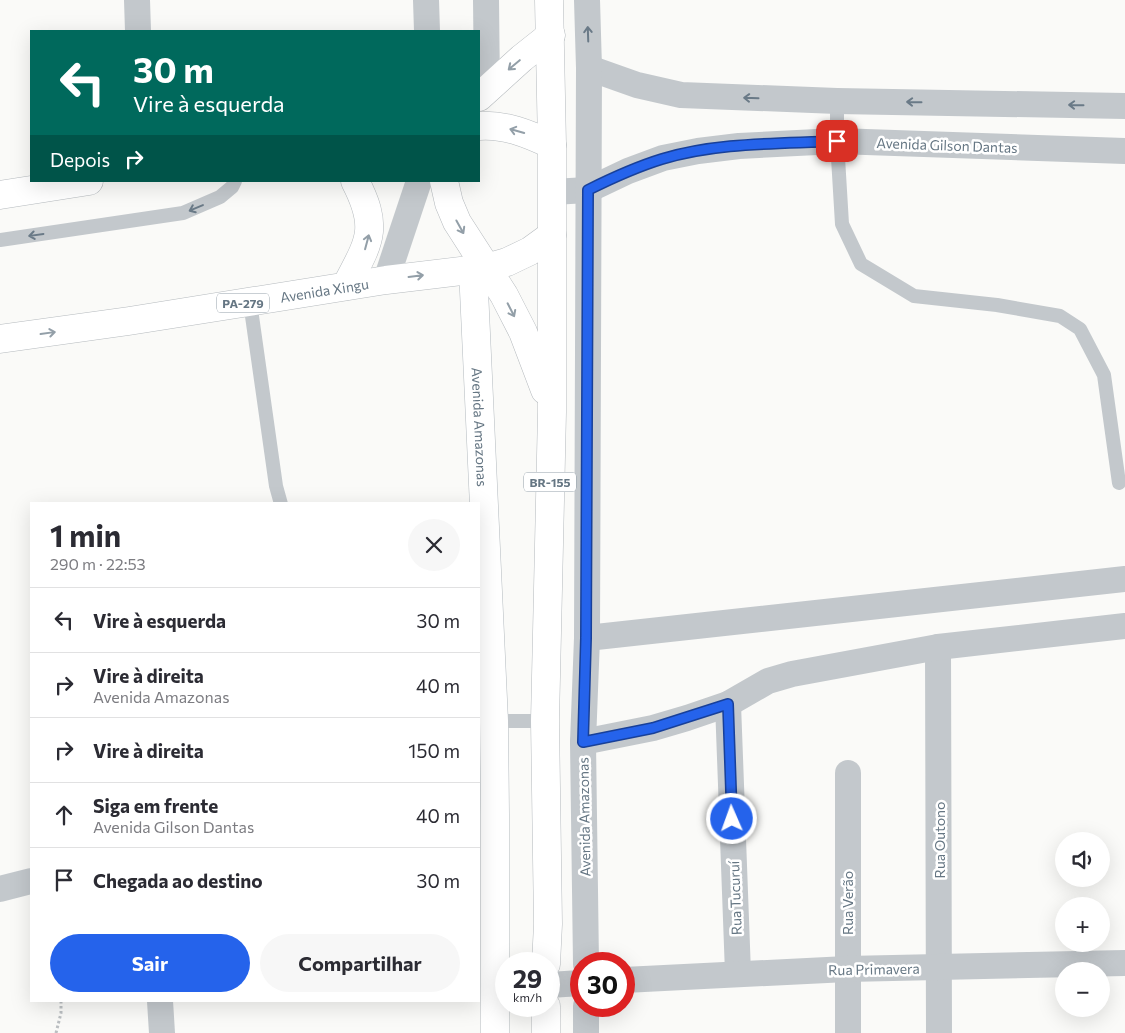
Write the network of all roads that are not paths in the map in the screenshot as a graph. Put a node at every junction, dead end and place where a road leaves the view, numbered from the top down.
1 (137, 0) edge
2 (426, 0) edge
3 (486, 0) edge
4 (550, 0) edge
5 (587, 0) edge
6 (138, 30) edge
7 (427, 30) edge
8 (551, 35) junction
9 (589, 68) junction
10 (483, 92) edge
11 (837, 101) junction
12 (1125, 106) edge
13 (480, 126) edge
14 (837, 141) junction
15 (552, 145) junction
16 (1125, 151) edge
17 (83, 182) edge
18 (234, 182) edge
19 (355, 182) edge
20 (419, 182) edge
21 (444, 182) edge
22 (588, 190) junction
23 (552, 192) junction
24 (0, 195) edge
25 (552, 235) junction
26 (0, 240) edge
27 (479, 268) junction
28 (386, 280) junction
29 (346, 286) junction
30 (250, 302) junction
31 (0, 339) edge
32 (552, 412) junction
33 (1119, 483) dead end
34 (280, 502) edge
35 (1125, 579) edge
36 (1125, 626) edge
37 (586, 638) junction
38 (938, 647) junction
39 (728, 704) junction
40 (486, 719) edge
41 (545, 720) junction
42 (583, 742) junction
43 (848, 773) dead end
44 (487, 814) edge
45 (30, 881) edge
46 (0, 889) edge
47 (547, 952) edge
48 (586, 952) edge
49 (1125, 963) edge
50 (939, 967) junction
51 (847, 969) junction
52 (738, 973) junction
53 (635, 979) edge
54 (160, 1002) edge
55 (546, 1017) edge
56 (586, 1017) edge
57 (162, 1033) edge
58 (495, 1033) edge
59 (546, 1033) edge
60 (586, 1033) edge
61 (848, 1033) edge
62 (939, 1033) edge

1 - 6 street
2 - 7 street
3 - 10 street
4 - 8 main road, BR-155
9 -> 5 street
8 -> 10 main road
8 - 15 main road, BR-155
11 -> 9 street
9 - 22 street, Avenida Amazonas
12 -> 11 street
11 - 14 lane
15 -> 13 main road
14 - 16 street, Avenida Gilson Dantas
14 - 22 street, Avenida Gilson Dantas
14 - 33 lane
15 - 23 main road, BR-155
17 - 24 main road
18 -> 26 lane
29 -> 19 main road
20 - 28 street
21 -> 27 main road
22 - 23 street
22 - 37 street, Avenida Amazonas
23 - 25 main road, BR-155
25 - 27 main road, Avenida Xingu / PA-279
25 - 32 main road, BR-155
28 -> 27 main road, Avenida Xingu / PA-279
27 -> 32 main road
27 - 40 main road, Avenida Amazonas
28 - 29 main road, Avenida Xingu / PA-279
29 - 30 main road, Avenida Xingu / PA-279
31 -> 30 main road, Avenida Xingu / PA-279
30 - 34 lane
32 - 41 main road, BR-155
35 - 37 street
36 - 38 street
37 - 42 street, Avenida Amazonas
38 - 39 street
38 - 50 street, Rua Outono
39 - 42 street
39 - 52 street, Rua Tucuruí
40 - 41 lane
40 - 44 main road, Avenida Amazonas
41 - 47 main road, BR-155
42 - 48 street, Avenida Amazonas
43 - 51 street, Rua Verão
44 - 58 main road, Avenida Amazonas
45 - 46 street
49 - 50 street, Rua Primavera
50 - 51 street, Rua Primavera
50 - 62 street, Rua Outono
51 - 52 street, Rua Primavera
51 - 61 street, Rua Verão
52 - 53 street, Rua Primavera
54 - 57 street
55 - 59 main road
56 - 60 street

